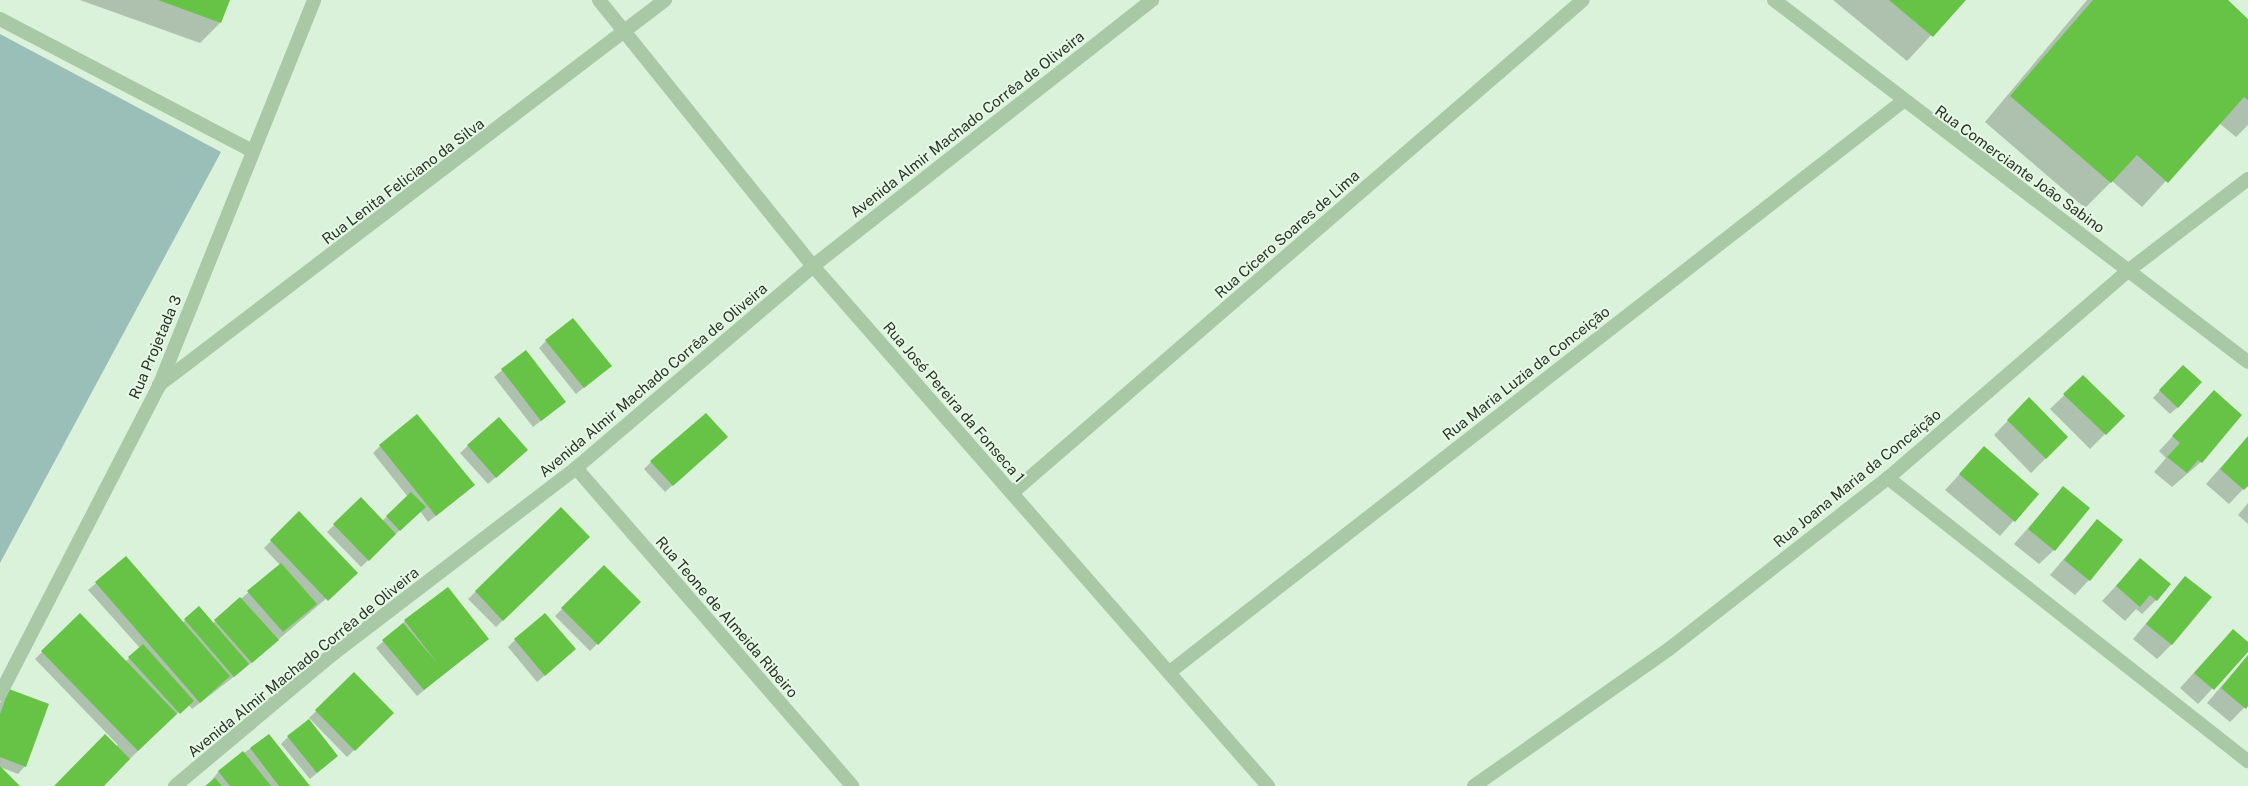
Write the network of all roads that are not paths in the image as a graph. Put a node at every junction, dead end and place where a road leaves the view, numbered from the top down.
1 (314, 0) edge
2 (599, 0) edge
3 (665, 0) edge
4 (1152, 0) edge
5 (1583, 0) edge
6 (1774, 0) edge
7 (0, 19) edge
8 (626, 31) junction
9 (1902, 102) junction
10 (251, 150) junction
11 (2248, 179) edge
12 (813, 266) junction
13 (2129, 270) junction
14 (2248, 362) edge
15 (159, 386) junction
16 (576, 468) junction
17 (1888, 478) junction
18 (1012, 493) junction
19 (1171, 671) junction
20 (0, 694) edge
21 (2248, 761) edge
22 (175, 786) edge
23 (852, 786) edge
24 (1268, 786) edge
25 (1474, 786) edge

1 - 10 street, Rua Projetada 3
2 - 8 street, Rua José Pereira da Fonseca 1
3 - 8 street, Rua Lenita Feliciano da Silva
4 - 12 street, Avenida Almir Machado Corrêa de Oliveira
5 - 18 street, Rua Cícero Soares de Lima
6 - 9 street, Rua Comerciante João Sabino
7 - 10 street
8 - 12 street, Rua José Pereira da Fonseca 1
8 - 15 street, Rua Lenita Feliciano da Silva
9 - 13 street, Rua Comerciante João Sabino
9 - 19 street, Rua Maria Luzia da Conceição
10 - 15 street, Rua Projetada 3
11 - 13 street, Rua Joana Maria da Conceição
12 - 16 street, Avenida Almir Machado Corrêa de Oliveira
12 - 18 street, Rua José Pereira da Fonseca 1
13 - 14 street, Rua Comerciante João Sabino
13 - 17 street, Rua Joana Maria da Conceição
15 - 20 street, Rua Projetada 3
16 - 22 street, Avenida Almir Machado Corrêa de Oliveira
16 - 23 street, Rua Teone de Almeida Ribeiro
17 - 21 street
17 - 25 street, Rua Joana Maria da Conceição
18 - 19 street, Rua José Pereira da Fonseca 1
19 - 24 street, Rua José Pereira da Fonseca 1

